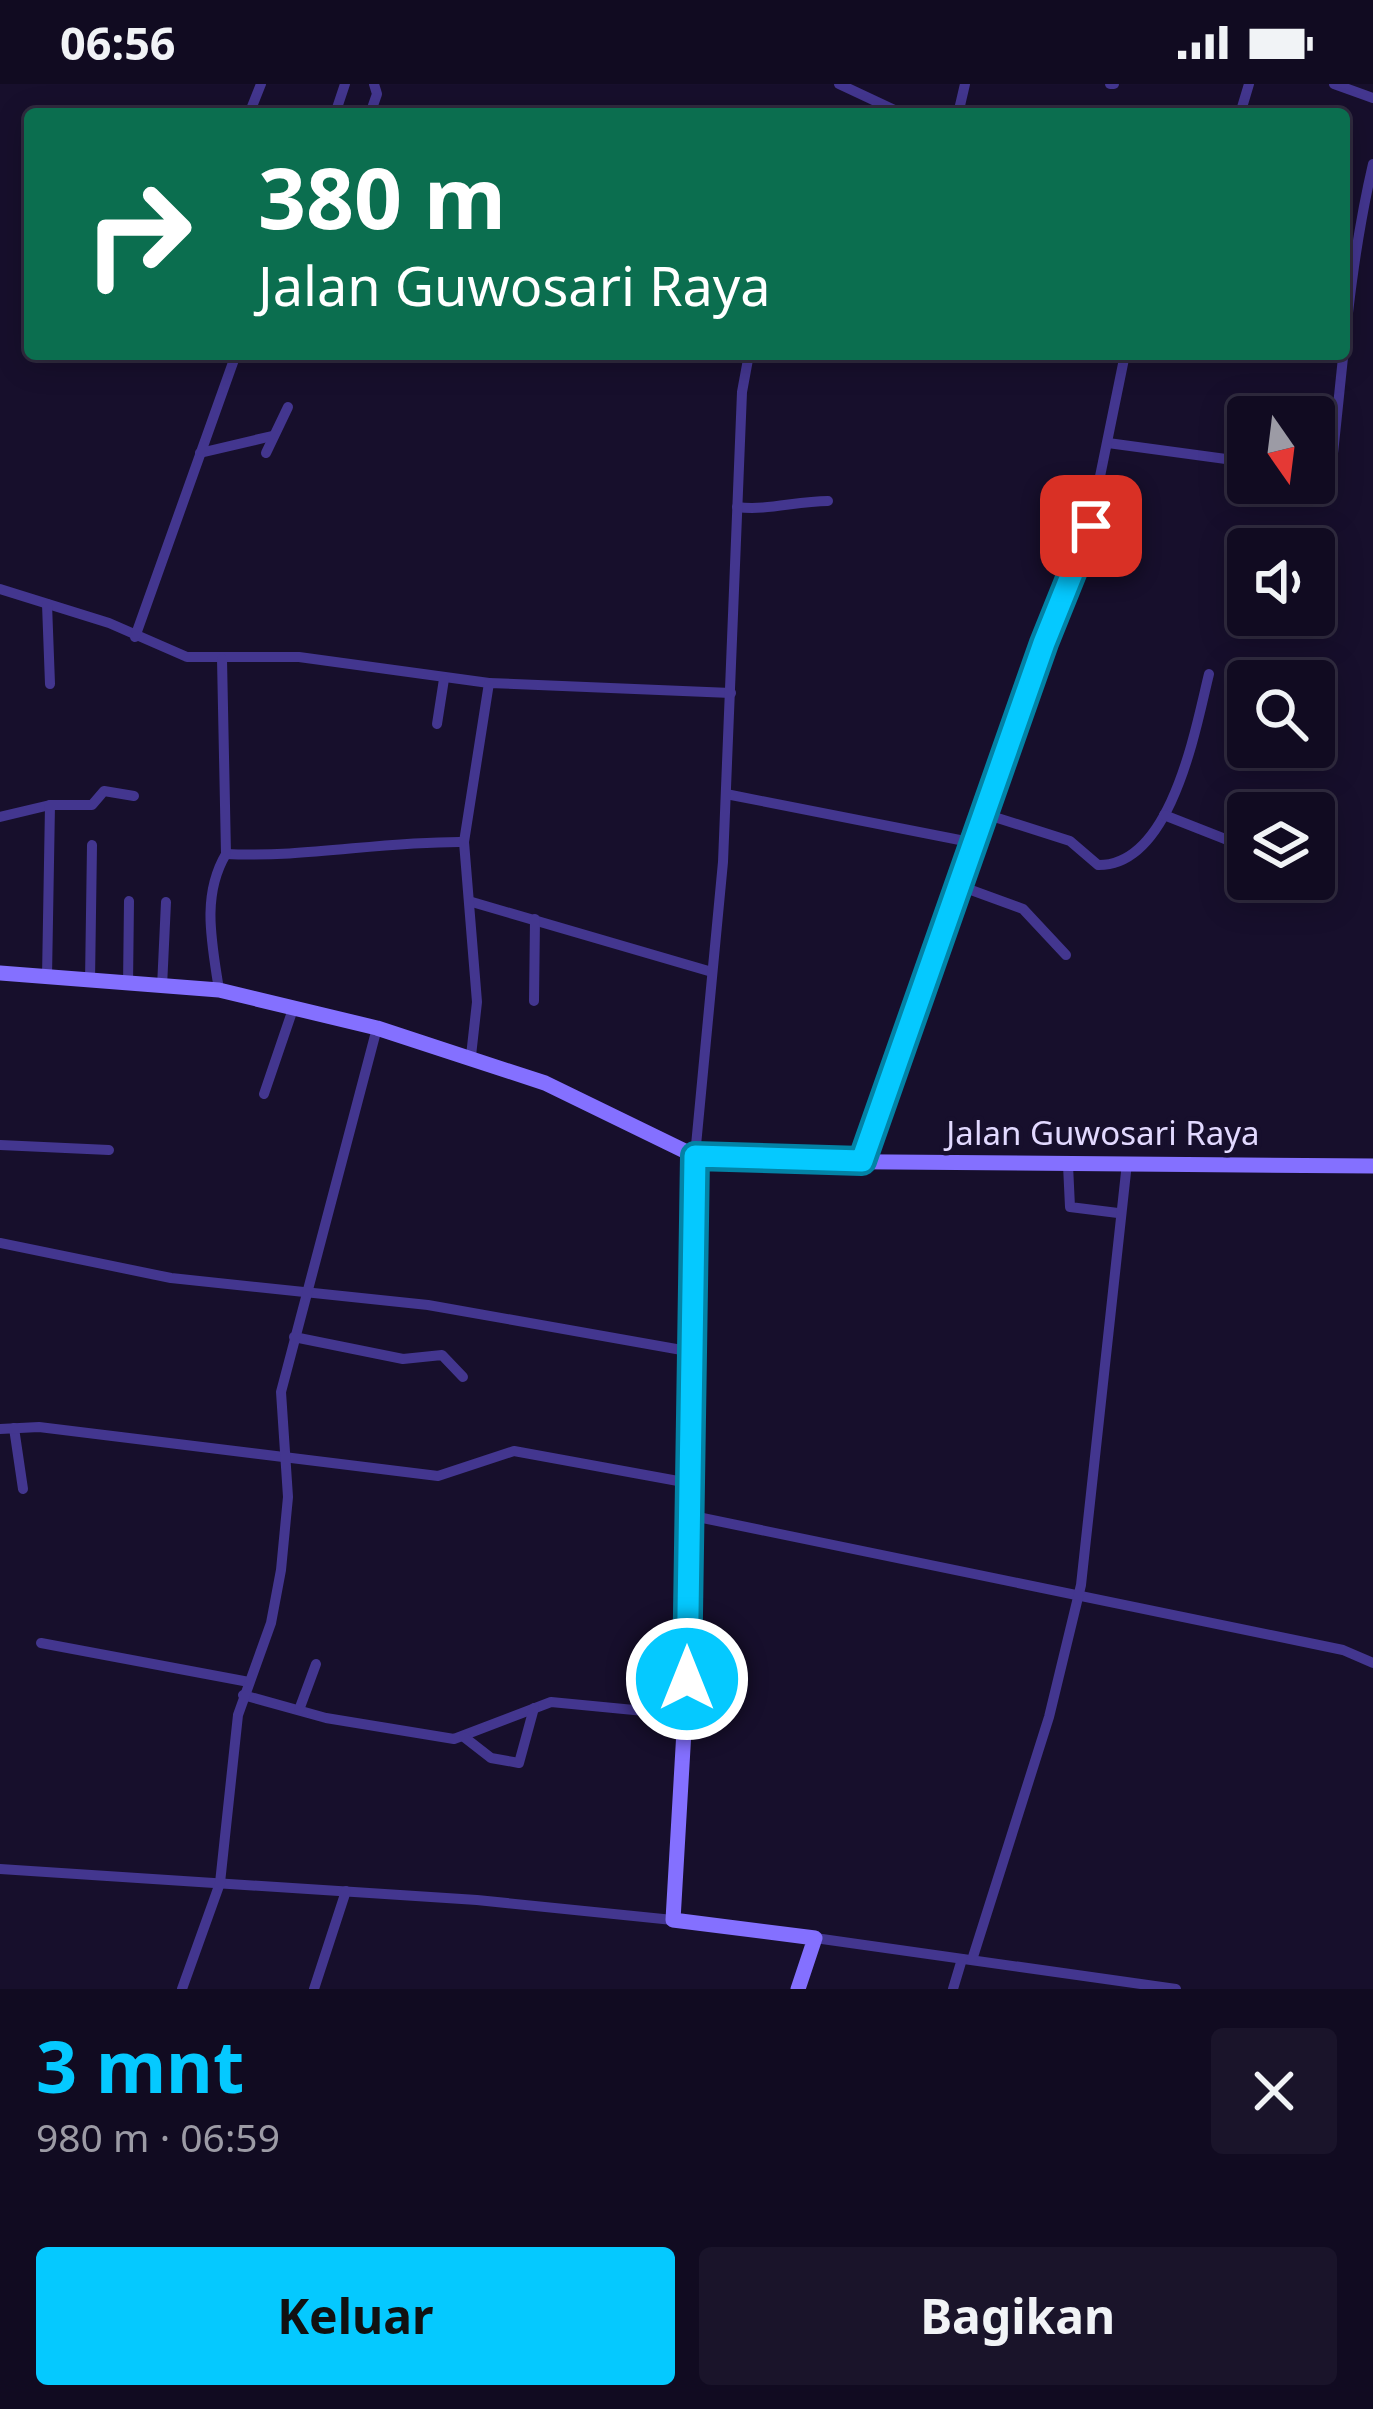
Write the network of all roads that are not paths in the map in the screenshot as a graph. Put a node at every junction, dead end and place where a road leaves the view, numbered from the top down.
1 (839, 84) edge
2 (1334, 84) edge
3 (1373, 98) edge
4 (890, 108) edge
5 (1373, 164) edge
6 (1350, 266) edge
7 (234, 360) edge
8 (749, 360) edge
9 (1124, 360) edge
10 (1346, 360) edge
11 (288, 406) dead end
12 (272, 436) junction
13 (1108, 443) junction
14 (1335, 446) edge
15 (200, 453) junction
16 (266, 453) dead end
17 (1227, 459) edge
18 (828, 501) dead end
19 (737, 507) junction
20 (0, 589) edge
21 (47, 604) junction
22 (135, 637) junction
23 (222, 659) junction
24 (1209, 674) dead end
25 (444, 679) junction
26 (489, 683) junction
27 (50, 684) dead end
28 (731, 693) junction
29 (437, 724) dead end
30 (726, 794) junction
31 (134, 796) dead end
32 (50, 806) junction
33 (985, 814) junction
34 (1164, 815) junction
35 (0, 817) edge
36 (1227, 840) edge
37 (464, 842) junction
38 (975, 842) junction
39 (92, 845) dead end
40 (226, 854) junction
41 (960, 886) junction
42 (129, 901) dead end
43 (166, 902) dead end
44 (472, 902) junction
45 (536, 919) junction
46 (1066, 955) dead end
47 (1, 970) edge
48 (712, 972) junction
49 (47, 977) junction
50 (90, 981) junction
51 (128, 985) junction
52 (162, 987) junction
53 (219, 989) junction
54 (534, 1000) dead end
55 (293, 1009) junction
56 (377, 1028) junction
57 (470, 1056) junction
58 (264, 1094) dead end
59 (0, 1145) edge
60 (109, 1150) dead end
61 (695, 1156) junction
62 (862, 1161) junction
63 (1127, 1163) junction
64 (1068, 1165) junction
65 (1373, 1166) edge
66 (1118, 1213) junction
67 (0, 1243) edge
68 (303, 1292) junction
69 (293, 1337) junction
70 (693, 1352) junction
71 (463, 1377) dead end
72 (14, 1428) junction
73 (0, 1429) edge
74 (286, 1457) junction
75 (689, 1483) junction
76 (23, 1489) dead end
77 (688, 1515) junction
78 (1079, 1596) junction
79 (41, 1643) dead end
80 (316, 1664) dead end
81 (1373, 1664) edge
82 (249, 1682) junction
83 (243, 1695) junction
84 (534, 1708) junction
85 (299, 1710) junction
86 (686, 1714) junction
87 (464, 1737) junction
88 (0, 1868) edge
89 (220, 1882) junction
90 (346, 1891) junction
91 (673, 1920) junction
92 (815, 1938) junction
93 (967, 1960) junction
94 (182, 1989) edge
95 (314, 1989) edge
96 (798, 1989) edge
97 (953, 1989) edge
98 (1176, 1989) edge

1 - 4 street
2 - 3 street
5 - 6 street
7 - 15 street
8 - 19 street
9 - 13 street
10 - 14 street
11 - 12 street
12 - 15 street
12 - 16 street
13 - 17 street
13 - 33 street
15 - 22 street
18 - 19 street
19 - 28 street
20 - 21 street
21 - 22 street
21 - 27 street
22 - 23 street
23 - 25 street
23 - 40 street
24 - 34 street
25 - 26 street
25 - 29 street
26 - 28 street
26 - 37 street
28 - 30 street
30 - 38 street
30 - 48 street
31 - 32 street
32 - 35 street
32 - 49 street
33 - 34 street
33 - 38 street
34 - 36 street
37 - 40 street
37 - 44 street
38 - 41 street
39 - 50 street
40 - 53 street
41 - 46 street
41 - 62 street
42 - 51 street
43 - 52 street
44 - 45 street
44 - 57 street
45 - 48 street
45 - 54 street
47 - 49 street, Jalan Guwosari Raya
48 - 61 street
49 - 50 street, Jalan Guwosari Raya
50 - 51 street, Jalan Guwosari Raya
51 - 52 street, Jalan Guwosari Raya
52 - 53 street, Jalan Guwosari Raya
53 - 55 street, Jalan Guwosari Raya
55 - 56 street, Jalan Guwosari Raya
55 - 58 street
56 - 57 street, Jalan Guwosari Raya
56 - 68 street
57 - 61 street, Jalan Guwosari Raya
59 - 60 street
61 - 62 street, Jalan Guwosari Raya
61 - 70 street
62 - 64 street, Jalan Guwosari Raya
63 - 64 street, Jalan Guwosari Raya
63 - 65 street, Jalan Guwosari Raya
63 - 66 street
64 - 66 street
66 - 78 street
67 - 68 street
68 - 69 street
68 - 70 street
69 - 71 street
69 - 74 street
70 - 75 street
72 - 73 street
72 - 74 street
72 - 76 street
74 - 75 street
74 - 82 street
75 - 77 street
77 - 78 street
77 - 86 street
78 - 81 street
78 - 93 street
79 - 82 street
80 - 85 street
82 - 83 street
83 - 85 street
83 - 89 street
84 - 86 street
84 - 87 street
84 - 87 street
85 - 87 street
86 - 91 street
88 - 89 street
89 - 90 street
89 - 94 street
90 - 91 street
90 - 95 street
91 - 92 street
92 - 93 street
92 - 96 street
93 - 97 street
93 - 98 street

